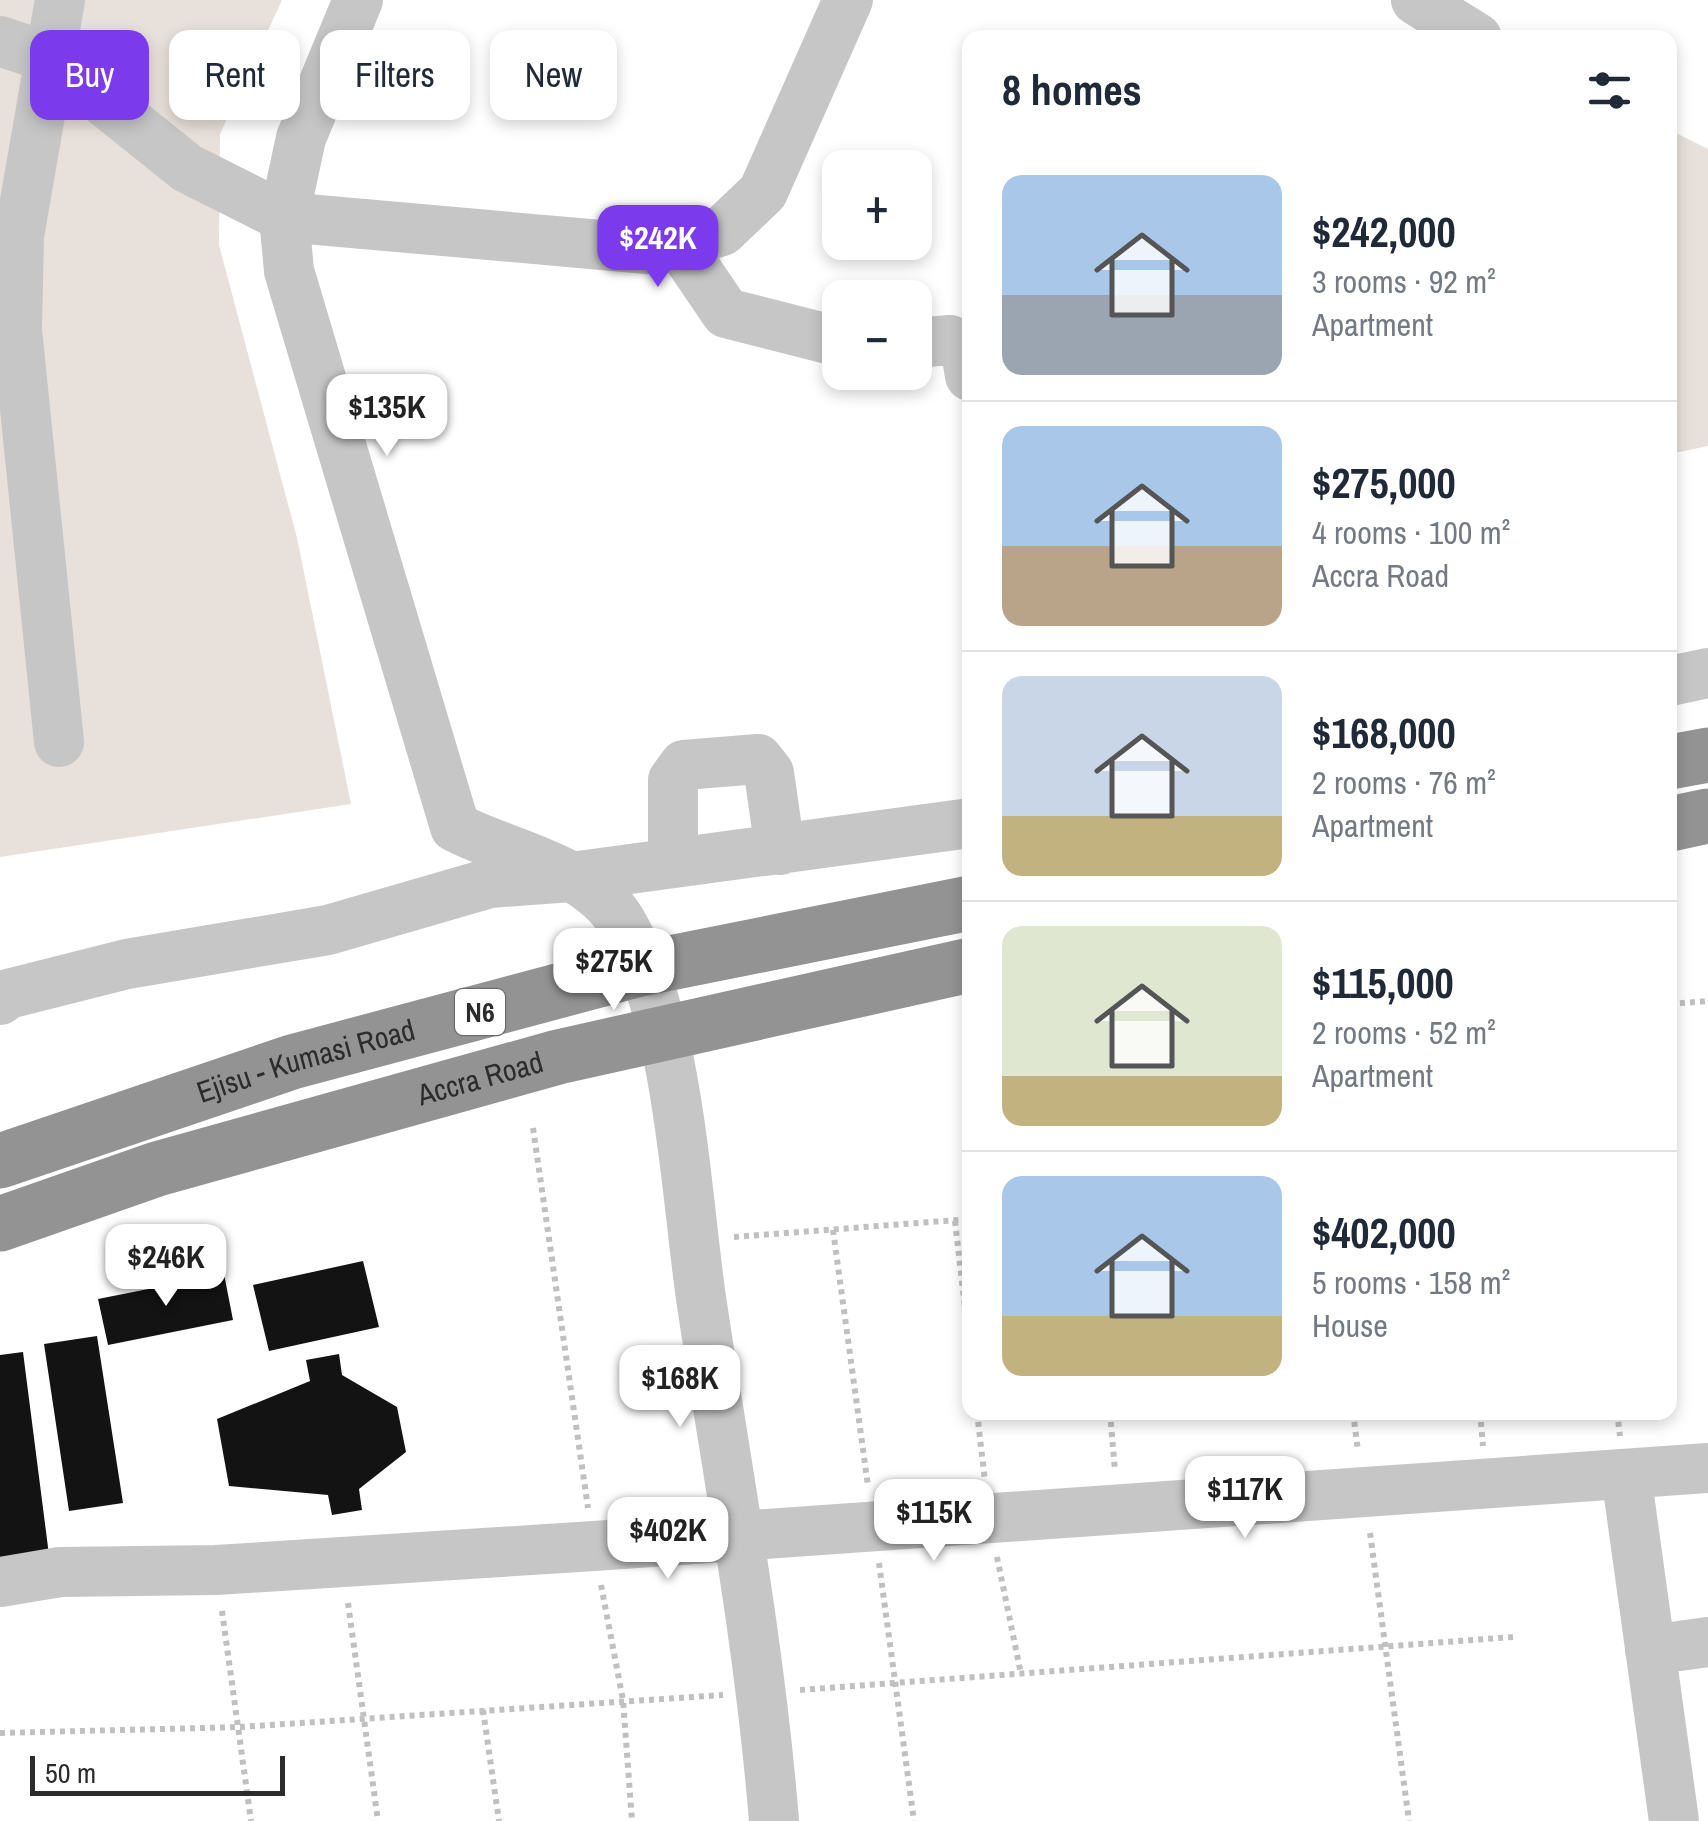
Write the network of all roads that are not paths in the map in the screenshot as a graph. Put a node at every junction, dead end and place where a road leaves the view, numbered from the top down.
1 (60, 0) edge
2 (358, 0) edge
3 (848, 0) edge
4 (1416, 0) edge
5 (55, 30) edge
6 (1465, 30) edge
7 (0, 42) edge
8 (30, 52) edge
9 (39, 120) edge
10 (127, 120) edge
11 (284, 217) junction
12 (679, 244) junction
13 (822, 337) edge
14 (932, 342) edge
15 (962, 348) edge
16 (1708, 674) edge
17 (1677, 680) edge
18 (58, 742) dead end
19 (1708, 755) edge
20 (1677, 761) edge
21 (1708, 816) edge
22 (1677, 823) edge
23 (962, 824) edge
24 (780, 850) junction
25 (672, 863) junction
26 (571, 877) junction
27 (962, 905) edge
28 (962, 967) edge
29 (640, 969) junction
30 (0, 1000) edge
31 (663, 1030) junction
32 (0, 1161) edge
33 (0, 1224) edge
34 (1708, 1468) edge
35 (1626, 1474) junction
36 (736, 1537) junction
37 (0, 1582) edge
38 (1708, 1642) edge
39 (1650, 1650) junction
40 (774, 1821) edge
41 (1674, 1821) edge

1 - 5 street
2 - 11 street
3 - 12 street
4 - 6 street
7 - 8 street
9 - 18 street
10 - 11 street
11 - 12 street
11 - 26 street
12 - 13 street
14 - 15 street
16 - 17 street
19 - 20 highway
21 - 22 highway
23 - 24 street
24 - 25 street
24 - 25 street
25 - 26 street
26 - 29 street
26 - 30 street
27 - 29 highway, Ejisu - Kumasi Road / N6
28 - 31 highway, Accra Road / N6
29 - 31 street
29 - 32 highway, Ejisu - Kumasi Road / N6
31 - 33 highway, Accra Road / N6
31 - 36 street
34 - 35 street
35 - 36 street
35 - 39 street
36 - 37 street
36 - 40 street
38 - 39 street
39 - 41 street

